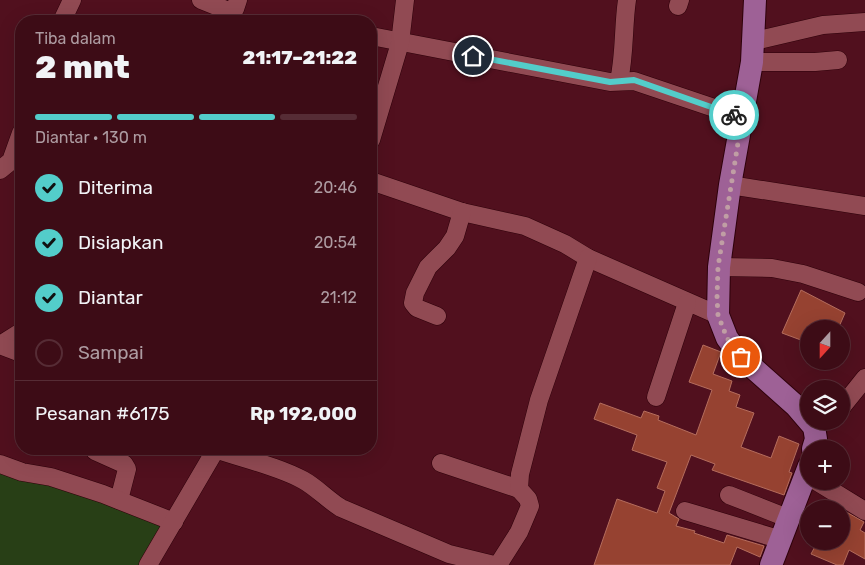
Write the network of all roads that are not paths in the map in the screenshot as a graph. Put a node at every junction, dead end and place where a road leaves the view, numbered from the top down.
1 (72, 0) edge
2 (201, 0) edge
3 (238, 0) edge
4 (405, 0) edge
5 (627, 0) edge
6 (755, 0) edge
7 (65, 15) edge
8 (865, 22) edge
9 (377, 37) edge
10 (400, 43) junction
11 (753, 52) junction
12 (838, 60) dead end
13 (619, 81) junction
14 (742, 118) junction
15 (377, 120) edge
16 (0, 144) edge
17 (15, 152) edge
18 (11, 165) edge
19 (377, 183) edge
20 (730, 185) junction
21 (865, 206) edge
22 (462, 212) junction
23 (588, 258) junction
24 (718, 267) junction
25 (858, 292) dead end
26 (687, 303) junction
27 (718, 315) junction
28 (437, 316) dead end
29 (15, 336) edge
30 (0, 345) edge
31 (15, 351) edge
32 (865, 378) edge
33 (656, 397) dead end
34 (850, 397) edge
35 (817, 432) edge
36 (104, 455) edge
37 (212, 455) edge
38 (233, 455) edge
39 (441, 463) dead end
40 (0, 464) edge
41 (519, 489) junction
42 (803, 490) edge
43 (833, 490) edge
44 (729, 495) dead end
45 (119, 500) junction
46 (685, 511) dead end
47 (865, 511) edge
48 (174, 522) junction
49 (786, 530) junction
50 (148, 565) edge
51 (496, 565) edge
52 (771, 565) edge

1 - 7 street
2 - 3 street
4 - 10 street
5 - 13 street
6 - 11 main road
8 - 11 street
9 - 10 street
10 - 13 street
10 - 15 street
11 - 12 street
11 - 14 main road
13 - 14 street
14 - 20 main road
16 - 18 street
17 - 18 street
19 - 22 street
20 - 21 street
20 - 24 main road
22 - 23 street
22 - 28 street
23 - 26 street
23 - 41 street
24 - 25 street
24 - 27 main road
26 - 27 street
26 - 33 street
27 - 35 main road
29 - 30 street
30 - 31 street
32 - 34 street
36 - 45 street
37 - 48 street
38 - 51 street
39 - 41 street
40 - 45 street
41 - 51 street
42 - 49 main road
43 - 47 street
44 - 49 street
45 - 48 street
46 - 49 street
48 - 50 street
49 - 52 main road

